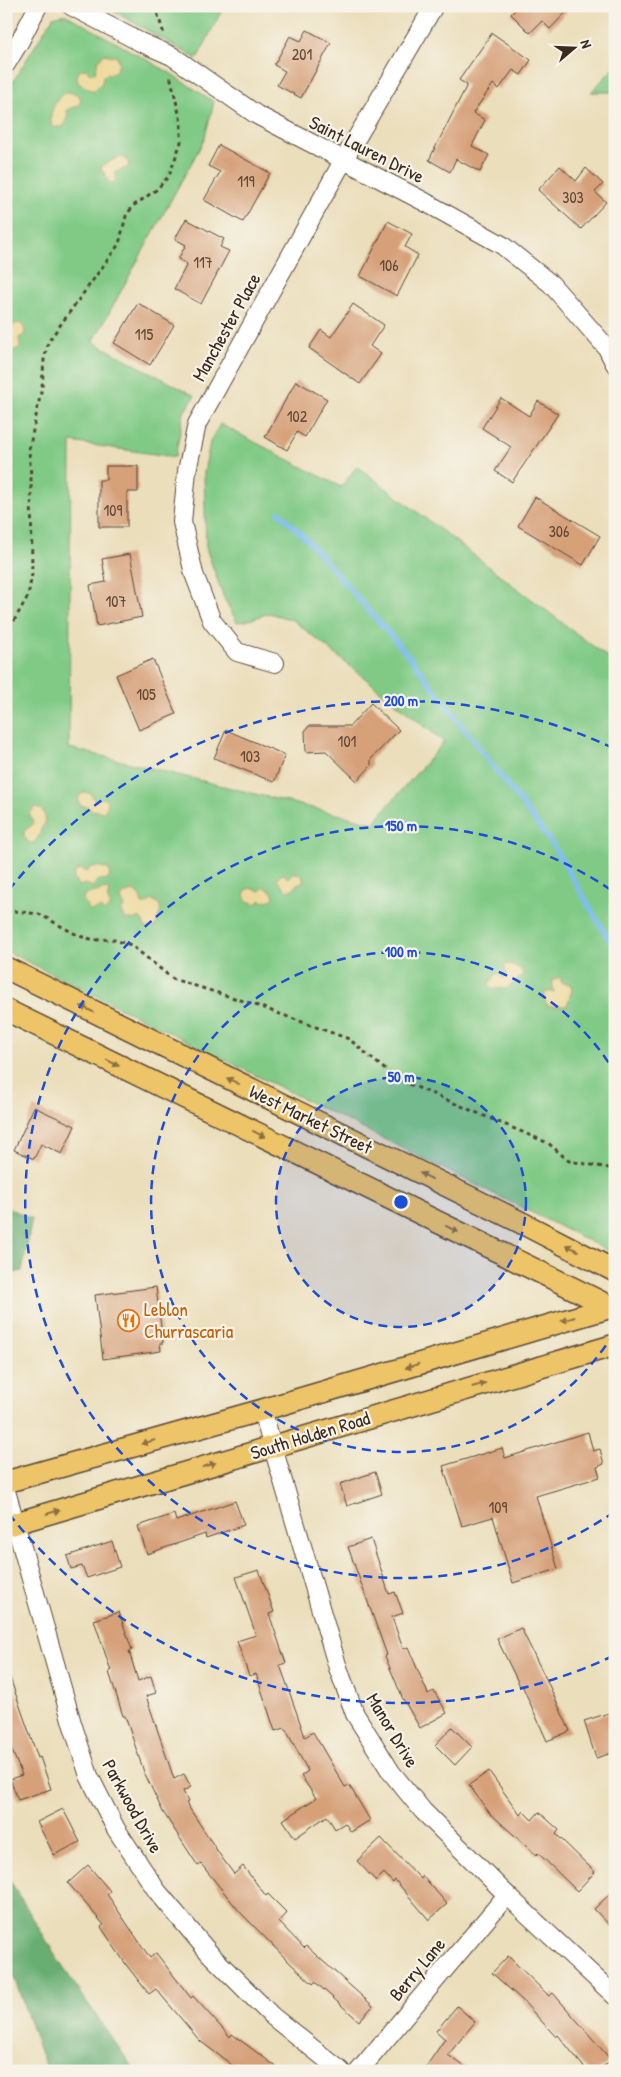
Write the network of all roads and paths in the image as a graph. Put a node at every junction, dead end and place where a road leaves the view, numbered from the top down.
1 (38, 6) edge
2 (71, 6) edge
3 (155, 6) edge
4 (434, 6) edge
5 (167, 54) junction
6 (6, 64) edge
7 (343, 161) junction
8 (615, 364) edge
9 (6, 635) edge
10 (275, 663) dead end
11 (6, 910) edge
12 (6, 968) edge
13 (6, 1010) edge
14 (615, 1168) edge
15 (615, 1271) edge
16 (613, 1307) edge
17 (615, 1345) edge
18 (262, 1410) junction
19 (273, 1446) junction
20 (6, 1482) edge
21 (6, 1491) edge
22 (11, 1524) edge
23 (507, 1895) junction
24 (615, 1996) edge
25 (341, 2071) edge
26 (359, 2071) edge

1 - 6 street
2 - 5 street, Saint Lauren Drive
3 - 5 path
4 - 7 street, Manchester Place
5 - 7 street, Saint Lauren Drive
5 - 9 path
7 - 8 street, Saint Lauren Drive
7 - 10 street, Manchester Place
11 - 14 path
15 -> 12 main road, West Market Street
13 -> 16 main road, West Market Street
16 -> 18 main road, South Holden Road
19 -> 17 main road, South Holden Road
18 - 19 street, Manor Drive
18 -> 20 main road, South Holden Road
22 -> 19 main road, South Holden Road
19 - 23 street, Manor Drive
21 - 22 street, Parkwood Drive
22 - 25 street, Parkwood Drive
23 - 24 street, Manor Drive
23 - 26 street, Berry Lane

